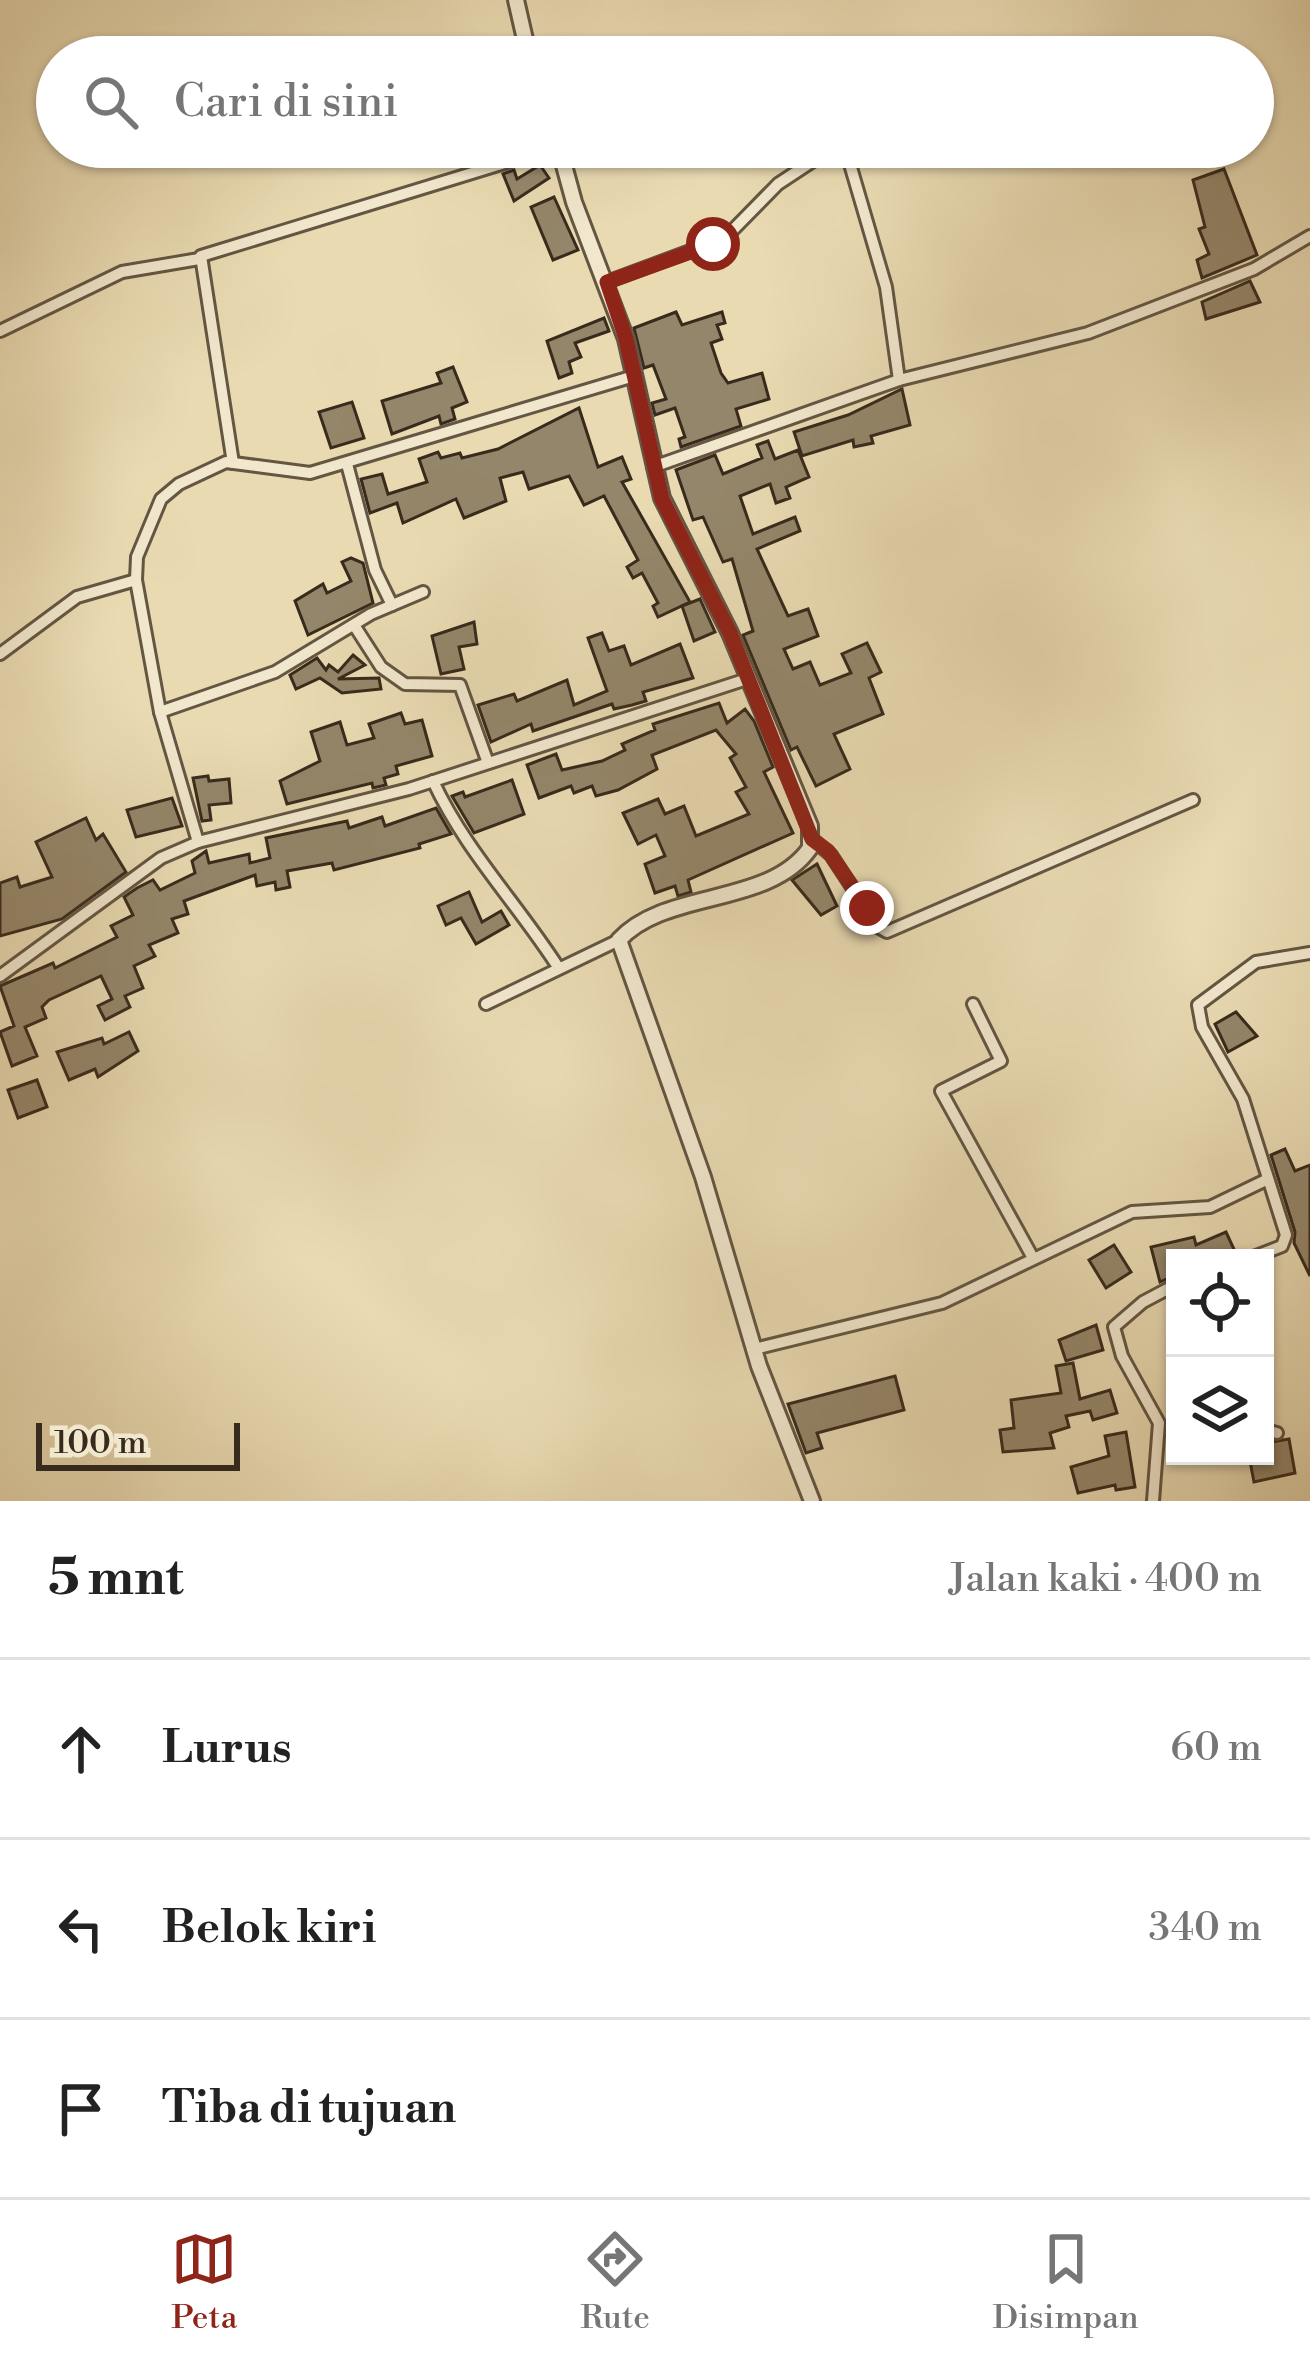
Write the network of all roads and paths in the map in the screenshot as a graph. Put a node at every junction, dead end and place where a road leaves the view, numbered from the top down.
1 (516, 0) edge
2 (524, 36) edge
3 (503, 168) edge
4 (566, 168) edge
5 (800, 168) edge
6 (851, 168) edge
7 (1310, 236) edge
8 (199, 259) junction
9 (607, 282) junction
10 (0, 331) edge
11 (634, 376) junction
12 (898, 380) junction
13 (232, 463) junction
14 (347, 464) junction
15 (652, 467) junction
16 (136, 580) junction
17 (423, 592) dead end
18 (392, 605) junction
19 (354, 626) junction
20 (0, 654) edge
21 (749, 677) junction
22 (160, 712) junction
23 (488, 764) junction
24 (433, 782) junction
25 (1193, 800) dead end
26 (812, 839) junction
27 (198, 842) junction
28 (619, 940) junction
29 (1310, 953) edge
30 (558, 967) junction
31 (0, 976) edge
32 (486, 1004) dead end
33 (973, 1004) dead end
34 (1266, 1180) junction
35 (1274, 1249) edge
36 (1034, 1258) junction
37 (1166, 1290) edge
38 (754, 1349) junction
39 (1159, 1423) junction
40 (1166, 1423) edge
41 (812, 1501) edge
42 (1153, 1501) edge

1 - 2 street
3 - 8 street
4 - 9 street
5 - 9 street
6 - 12 street
7 - 12 street
8 - 10 street
8 - 13 street
9 - 11 street
11 - 14 street
11 - 15 street
12 - 15 street
13 - 14 street
13 - 16 street
14 - 18 street
15 - 21 street
16 - 20 street
16 - 22 street
17 - 18 street
18 - 19 street
19 - 22 street
19 - 23 street
21 - 23 street
21 - 26 street
22 - 27 street
23 - 24 street
24 - 27 street
24 - 30 street
25 - 26 street
26 - 28 street
27 - 31 street
28 - 30 street
28 - 38 street
29 - 34 street
30 - 32 street
33 - 36 street
34 - 35 street
34 - 36 street
36 - 38 street
37 - 39 street
38 - 41 street
39 - 40 street
39 - 42 street

